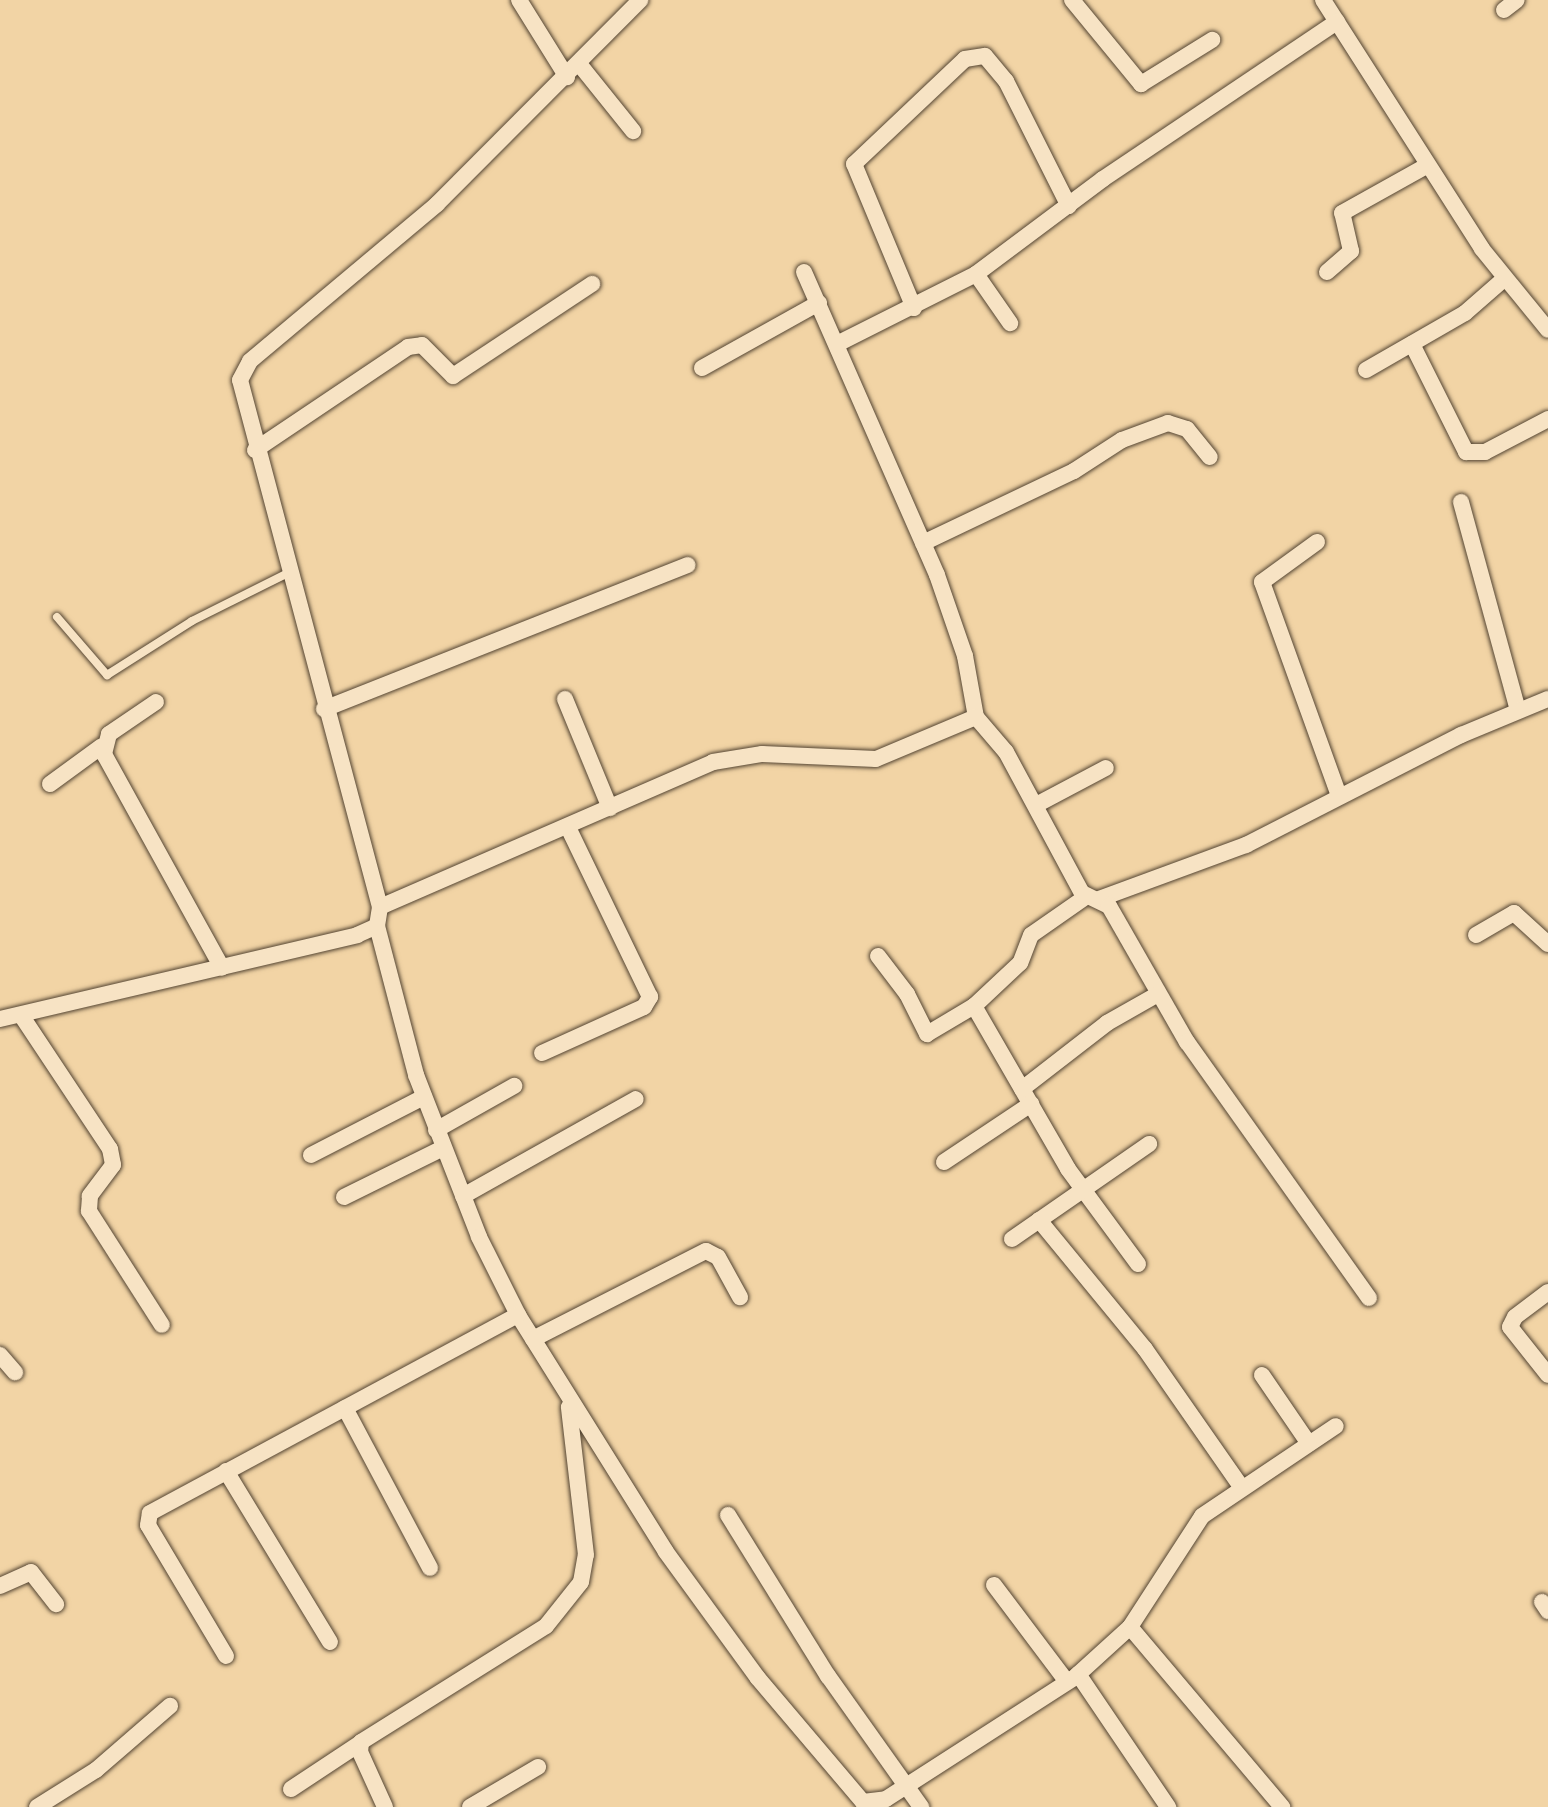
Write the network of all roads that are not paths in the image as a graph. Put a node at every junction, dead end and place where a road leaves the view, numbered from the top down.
1 (519, 0) edge
2 (640, 0) edge
3 (1072, 0) edge
4 (1323, 0) edge
5 (1337, 22) junction
6 (1212, 40) dead end
7 (574, 71) junction
8 (633, 131) dead end
9 (1428, 165) junction
10 (1069, 206) junction
11 (804, 272) dead end
12 (1327, 272) dead end
13 (976, 274) junction
14 (1504, 279) junction
15 (592, 284) dead end
16 (819, 303) junction
17 (914, 308) junction
18 (1010, 323) dead end
19 (1548, 330) edge
20 (837, 344) junction
21 (1412, 344) junction
22 (702, 368) dead end
23 (1366, 370) dead end
24 (1548, 419) edge
25 (255, 450) junction
26 (1210, 457) dead end
27 (1461, 502) dead end
28 (1317, 542) dead end
29 (923, 543) junction
30 (688, 565) dead end
31 (288, 573) junction
32 (57, 617) dead end
33 (565, 699) dead end
34 (1548, 699) edge
35 (156, 702) dead end
36 (324, 709) junction
37 (1518, 710) junction
38 (976, 717) junction
39 (102, 746) junction
40 (1106, 768) dead end
41 (50, 784) dead end
42 (1339, 796) junction
43 (1036, 805) junction
44 (610, 808) junction
45 (568, 827) junction
46 (1093, 898) junction
47 (380, 907) junction
48 (377, 926) junction
49 (1476, 935) dead end
50 (1548, 944) edge
51 (878, 956) dead end
52 (222, 968) junction
53 (1158, 994) junction
54 (974, 1006) junction
55 (21, 1015) junction
56 (0, 1019) edge
57 (542, 1053) dead end
58 (514, 1086) dead end
59 (1022, 1089) junction
60 (424, 1097) junction
61 (636, 1099) dead end
62 (1031, 1104) junction
63 (436, 1130) junction
64 (1149, 1144) dead end
65 (443, 1148) junction
66 (311, 1155) dead end
67 (944, 1162) dead end
68 (1082, 1188) junction
69 (463, 1196) junction
70 (344, 1197) dead end
71 (1039, 1220) junction
72 (1012, 1239) dead end
73 (1138, 1264) dead end
74 (1548, 1292) edge
75 (740, 1297) dead end
76 (1369, 1298) dead end
77 (518, 1315) junction
78 (162, 1325) dead end
79 (533, 1339) junction
80 (0, 1355) edge
81 (15, 1372) dead end
82 (1262, 1375) dead end
83 (1548, 1375) edge
84 (569, 1402) junction
85 (345, 1408) junction
86 (1336, 1426) dead end
87 (1309, 1444) junction
88 (226, 1471) junction
89 (1242, 1488) junction
90 (728, 1515) dead end
91 (430, 1568) dead end
92 (994, 1585) dead end
93 (0, 1586) edge
94 (56, 1604) dead end
95 (1130, 1627) junction
96 (330, 1642) dead end
97 (226, 1656) dead end
98 (1073, 1678) junction
99 (170, 1706) dead end
100 (359, 1744) junction
101 (538, 1767) dead end
102 (906, 1786) junction
103 (291, 1789) dead end
104 (37, 1807) edge
105 (385, 1807) edge
106 (470, 1807) edge
107 (921, 1807) edge
108 (1168, 1807) edge
109 (1282, 1807) edge

1 - 7 street
2 - 7 street
3 - 6 street
4 - 5 street
5 - 9 street
5 - 10 street
7 - 8 street
7 - 25 street
9 - 12 street
9 - 14 street
10 - 13 street
10 - 17 street
11 - 16 street
13 - 17 street
13 - 18 street
14 - 19 street
14 - 21 street
15 - 25 street
16 - 20 street
16 - 22 street
17 - 20 street
20 - 29 street
21 - 23 street
21 - 24 street
25 - 31 street
26 - 29 street
27 - 37 street
28 - 42 street
29 - 38 street
30 - 36 street
31 - 32 lane
31 - 36 street
33 - 44 street
34 - 37 street
35 - 39 street
36 - 47 street
37 - 42 street
38 - 43 street
38 - 44 street
39 - 41 street
39 - 52 street
40 - 43 street
42 - 46 street
43 - 46 street
44 - 45 street
45 - 47 street
45 - 57 street
46 - 53 street
46 - 54 street
47 - 48 street
48 - 52 street
48 - 60 street
49 - 50 street
51 - 54 street
52 - 55 street
53 - 59 street
53 - 76 street
54 - 59 street
55 - 56 street
55 - 78 street
58 - 63 street
59 - 62 street
60 - 63 street
60 - 66 street
61 - 69 street
62 - 67 street
62 - 68 street
63 - 65 street
64 - 68 street
65 - 69 street
65 - 70 street
68 - 71 street
68 - 73 street
69 - 77 street
71 - 72 street
71 - 89 street
74 - 83 street
75 - 79 street
77 - 79 street
77 - 85 street
79 - 84 street
80 - 81 street
82 - 87 street
84 - 100 street
84 - 102 street
85 - 88 street
85 - 91 street
86 - 87 street
87 - 89 street
88 - 96 street
88 - 97 street
89 - 95 street
90 - 102 street
92 - 98 street
93 - 94 street
95 - 98 street
95 - 109 street
98 - 102 street
98 - 108 street
99 - 104 street
100 - 103 street
100 - 105 street
101 - 106 street
102 - 107 street

